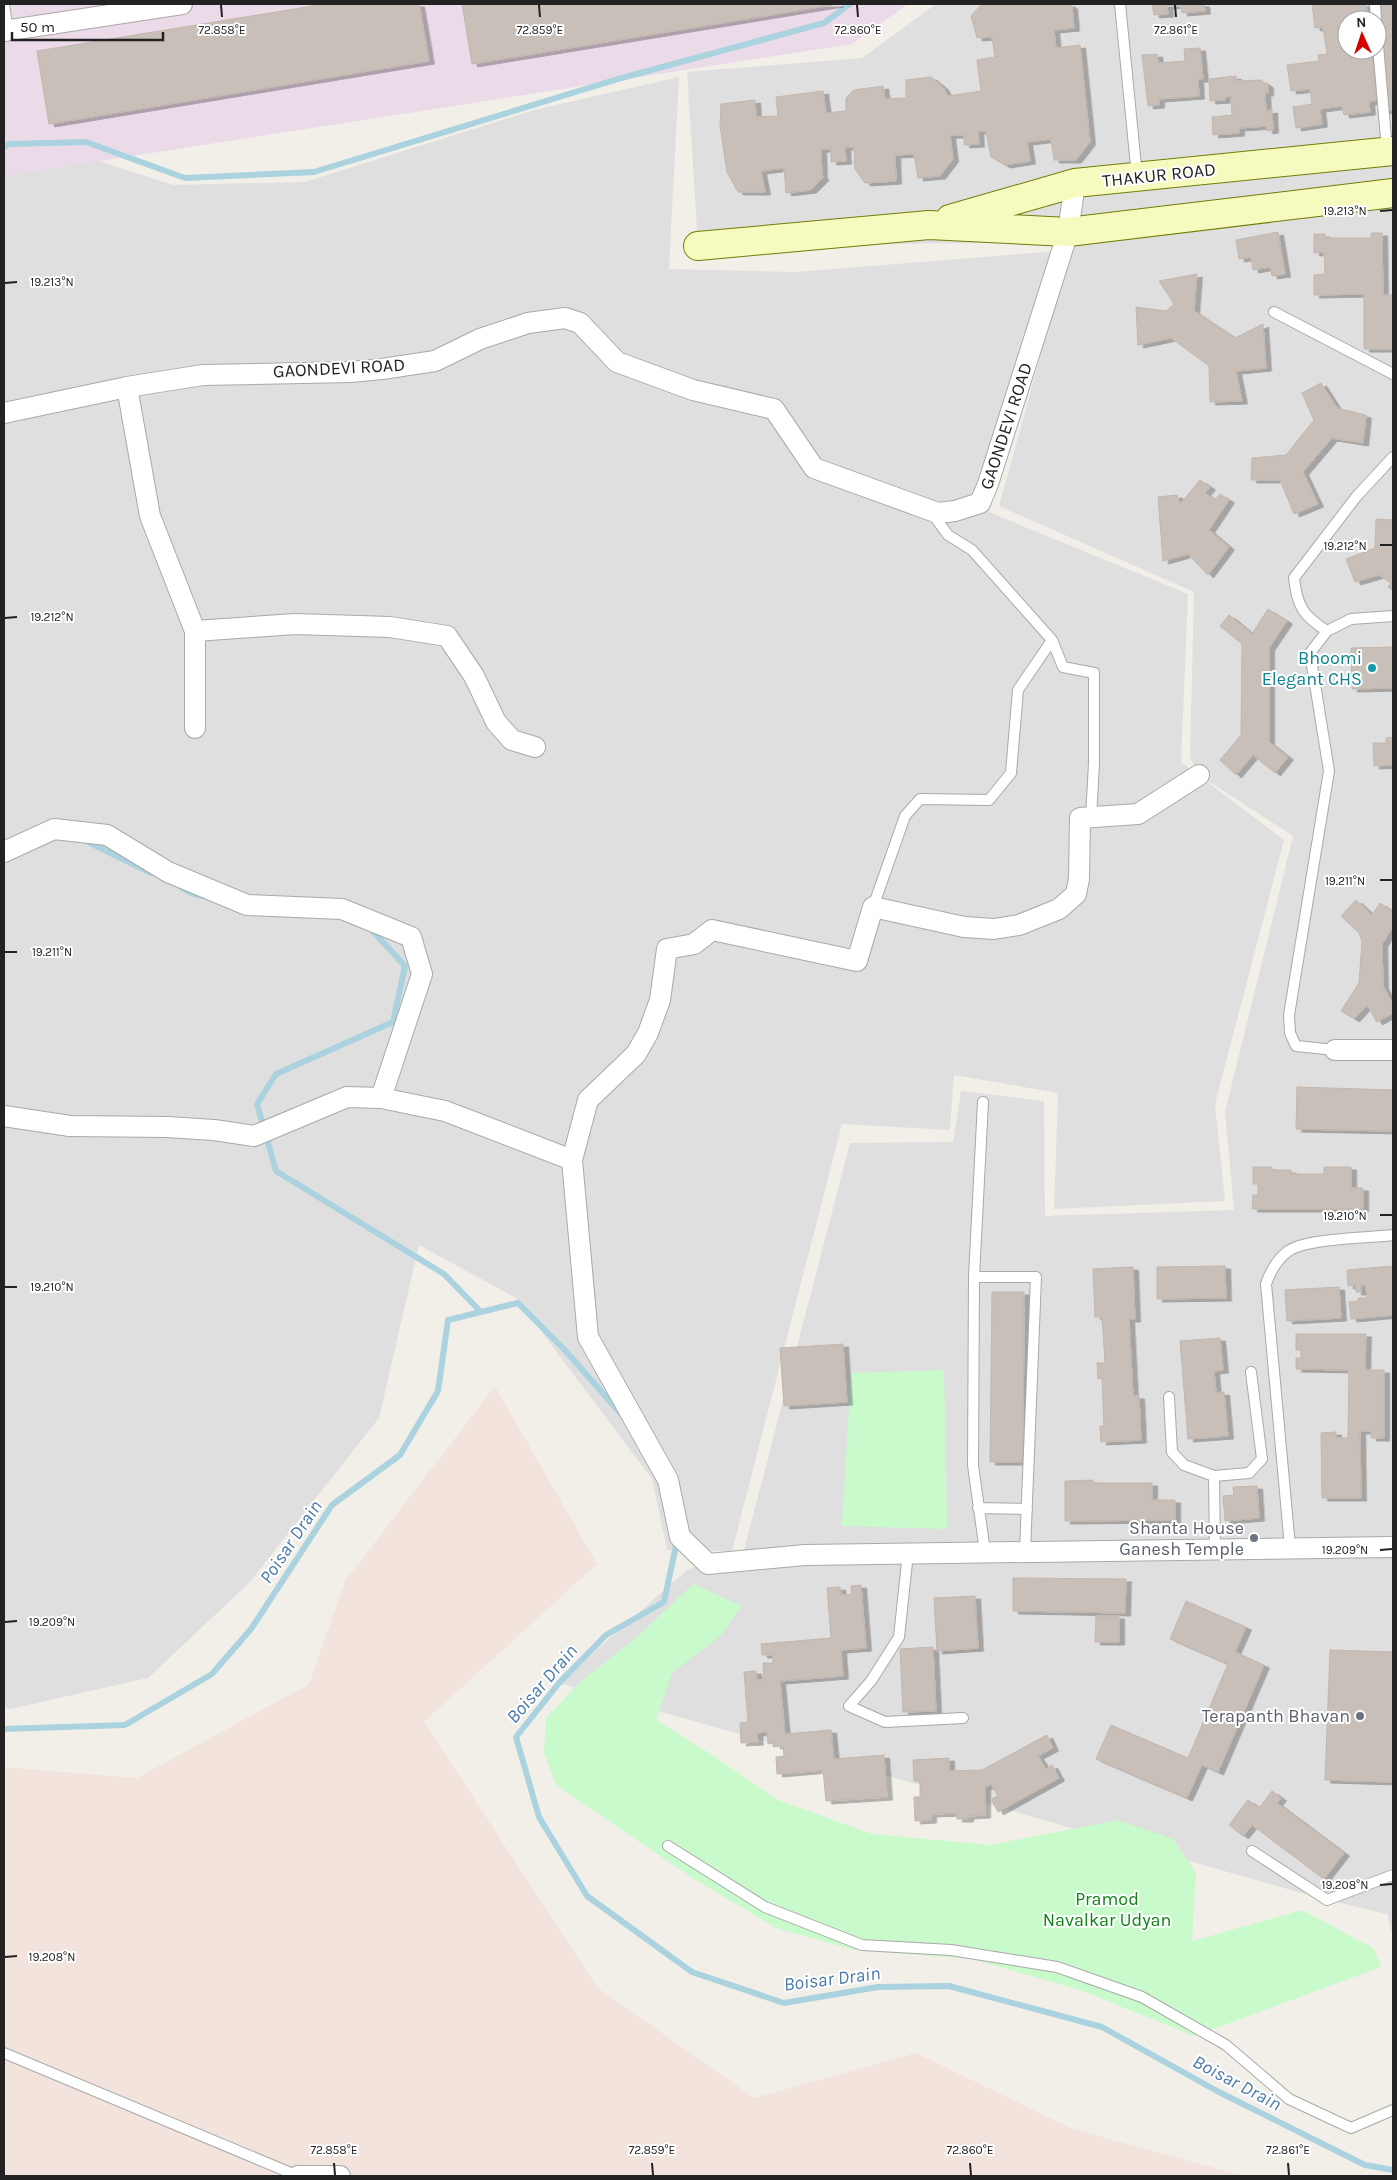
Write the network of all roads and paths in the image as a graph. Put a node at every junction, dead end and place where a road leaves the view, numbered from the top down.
1 (182, 4) edge
2 (1120, 4) edge
3 (4, 5) edge
4 (6, 31) edge
5 (1380, 60) edge
6 (1390, 151) edge
7 (1138, 177) junction
8 (1075, 183) junction
9 (1393, 193) edge
10 (929, 225) junction
11 (1068, 232) junction
12 (698, 246) dead end
13 (1274, 312) dead end
14 (1393, 374) edge
15 (127, 387) junction
16 (4, 413) edge
17 (1393, 457) edge
18 (929, 510) junction
19 (1393, 616) edge
20 (195, 631) junction
21 (1327, 631) junction
22 (1052, 640) junction
23 (196, 728) dead end
24 (535, 747) dead end
25 (1199, 775) dead end
26 (1091, 818) junction
27 (4, 852) edge
28 (873, 907) junction
29 (1335, 1050) joint
30 (1393, 1050) edge
31 (381, 1098) junction
32 (983, 1102) dead end
33 (4, 1116) edge
34 (572, 1160) junction
35 (1393, 1236) edge
36 (974, 1277) junction
37 (1251, 1372) dead end
38 (1169, 1397) dead end
39 (1214, 1476) junction
40 (978, 1508) junction
41 (1027, 1509) junction
42 (1290, 1547) junction
43 (1393, 1547) edge
44 (1215, 1549) junction
45 (1025, 1551) junction
46 (985, 1552) junction
47 (908, 1553) junction
48 (963, 1718) dead end
49 (668, 1846) dead end
50 (1252, 1851) dead end
51 (1393, 1875) edge
52 (4, 2053) edge
53 (1393, 2110) edge
54 (298, 2176) edge
55 (340, 2176) edge

1 - 4 street
2 - 7 lane
3 - 4 lane
5 - 6 lane
6 - 7 street, THAKUR ROAD
7 - 8 street, THAKUR ROAD
8 - 10 street, THAKUR ROAD
8 - 11 street
9 - 11 street, THAKUR ROAD
10 - 11 street, THAKUR ROAD
10 - 12 street, THAKUR ROAD
11 - 18 street, GAONDEVI ROAD
13 - 14 lane
15 - 16 street, GAONDEVI ROAD
15 - 18 street, GAONDEVI ROAD
15 - 20 street
17 - 21 lane
18 - 22 lane
19 - 21 lane
20 - 23 street
20 - 24 street
21 - 29 lane
22 - 26 lane
22 - 28 lane
25 - 26 street
26 - 28 street
27 - 31 street
28 - 34 street
29 - 30 street
31 - 33 street
31 - 34 street
32 - 36 lane
34 - 47 street
35 - 42 lane
36 - 40 lane
36 - 41 lane
37 - 39 lane
38 - 39 lane
39 - 44 lane
40 - 41 lane
40 - 46 lane
41 - 45 lane
42 - 43 street
42 - 44 street
44 - 45 street
45 - 46 street
46 - 47 street
47 - 48 lane
49 - 53 lane
50 - 51 lane
52 - 54 lane
54 - 55 street

